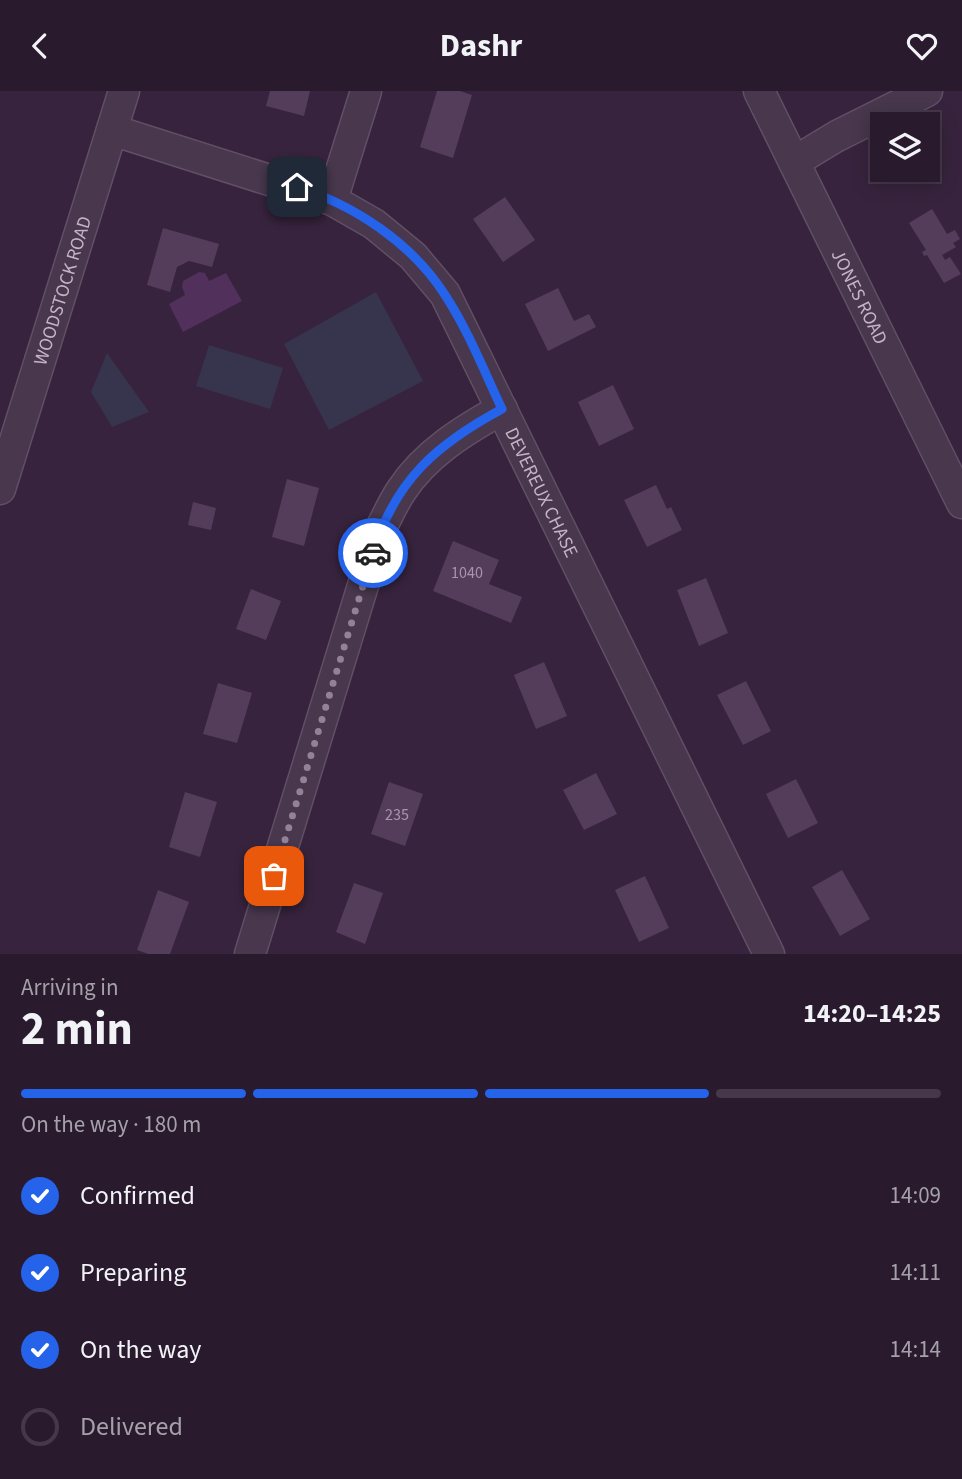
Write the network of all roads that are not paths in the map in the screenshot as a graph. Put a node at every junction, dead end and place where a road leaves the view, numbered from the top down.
1 (124, 91) edge
2 (366, 91) edge
3 (759, 91) edge
4 (927, 91) edge
5 (112, 130) junction
6 (794, 162) junction
7 (332, 200) junction
8 (502, 409) junction
9 (3, 469) edge
10 (962, 503) edge
11 (250, 954) edge
12 (769, 954) edge

1 - 5 street, WOODSTOCK ROAD
2 - 7 street
3 - 6 street, JONES ROAD
4 - 6 street
5 - 7 street, DEVEREUX CHASE
5 - 9 street, WOODSTOCK ROAD
6 - 10 street, JONES ROAD
7 - 8 street, DEVEREUX CHASE
8 - 11 street
8 - 12 street, DEVEREUX CHASE

